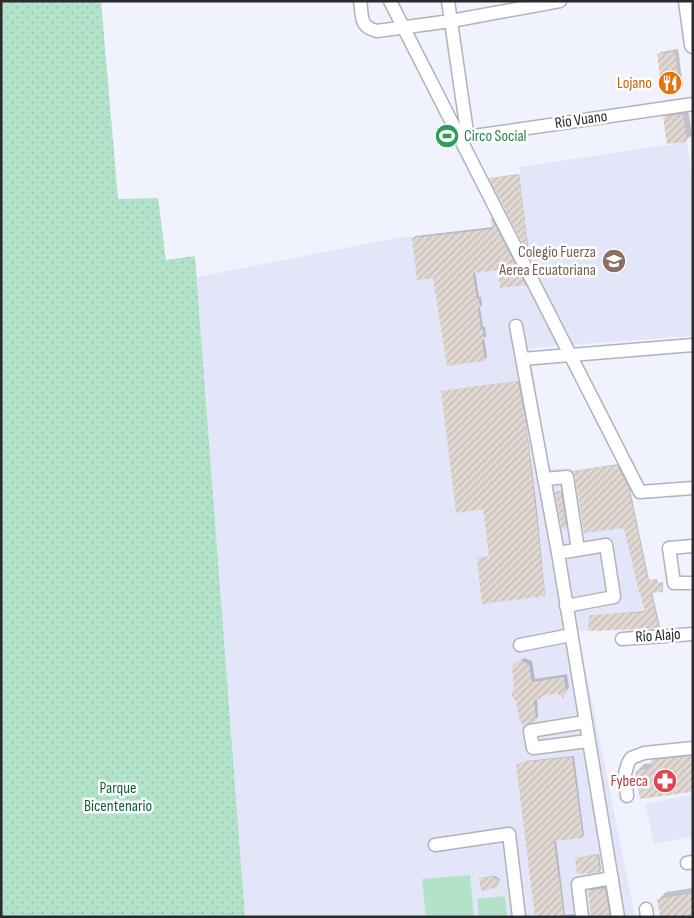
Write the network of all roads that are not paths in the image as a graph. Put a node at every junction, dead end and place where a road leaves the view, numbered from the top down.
1 (360, 1) edge
2 (390, 1) edge
3 (448, 1) edge
4 (560, 1) edge
5 (687, 1) edge
6 (450, 21) junction
7 (693, 45) edge
8 (693, 104) edge
9 (516, 326) dead end
10 (693, 345) edge
11 (522, 359) junction
12 (544, 479) junction
13 (693, 488) edge
14 (693, 546) edge
15 (578, 550) junction
16 (558, 553) junction
17 (693, 583) edge
18 (566, 606) junction
19 (693, 634) edge
20 (571, 635) junction
21 (622, 639) dead end
22 (520, 644) dead end
23 (585, 722) junction
24 (588, 741) junction
25 (693, 748) edge
26 (627, 796) dead end
27 (435, 845) dead end
28 (612, 878) junction
29 (519, 917) edge
30 (582, 917) edge
31 (618, 917) edge

1 - 6 street
2 - 13 street
3 - 6 street
4 - 6 street
5 - 7 main road
6 - 8 street, Río Vuano
9 - 11 street
10 - 11 street
11 - 12 street
12 - 15 street
12 - 16 street
14 - 17 street
15 - 16 street
15 - 18 street
16 - 18 street
18 - 20 street
19 - 21 street, Río Alajo
20 - 22 street
20 - 23 street
23 - 24 street
23 - 24 street
24 - 28 street
25 - 26 street
27 - 29 street
28 - 30 street
28 - 31 street

